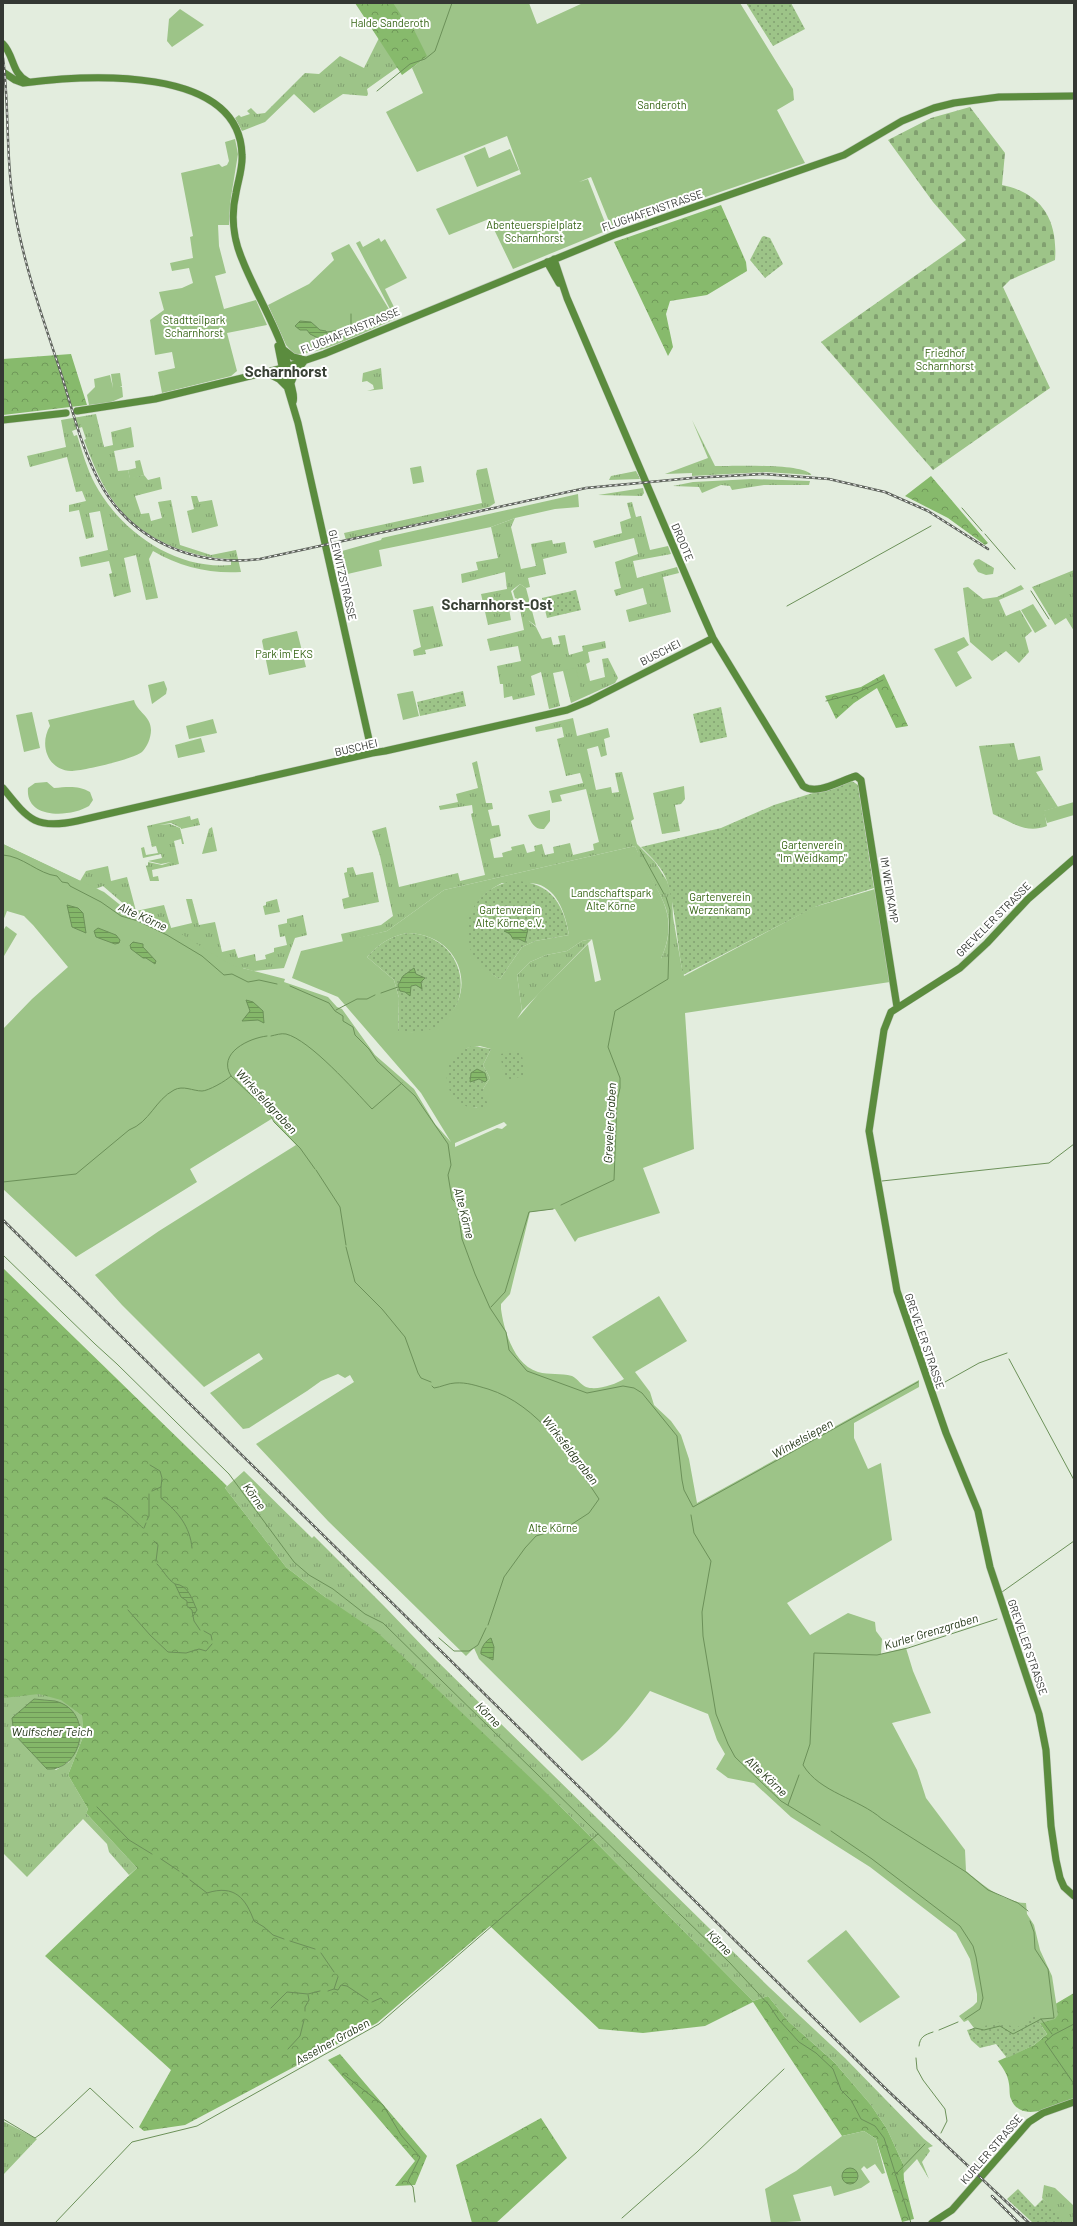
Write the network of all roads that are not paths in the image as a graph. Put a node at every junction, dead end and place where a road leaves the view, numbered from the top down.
1 (3, 44) edge
2 (3, 72) edge
3 (29, 82) junction
4 (1074, 96) edge
5 (551, 261) junction
6 (278, 337) junction
7 (283, 349) junction
8 (305, 360) junction
9 (285, 367) junction
10 (265, 372) junction
11 (289, 385) junction
12 (77, 411) dead end
13 (66, 413) dead end
14 (3, 420) edge
15 (713, 638) junction
16 (372, 753) junction
17 (858, 777) joint
18 (3, 788) edge
19 (1074, 859) edge
20 (897, 1008) junction
21 (1074, 1896) edge
22 (1074, 2102) edge
23 (932, 2223) edge

1 - 3 street
2 - 3 street, GLEIWITZSTRASSE
3 - 6 street, GLEIWITZSTRASSE
4 - 5 street, FLUGHAFENSTRASSE
5 - 8 street, FLUGHAFENSTRASSE
5 - 15 street, DROOTE
6 - 7 street, GLEIWITZSTRASSE
6 - 9 street, GLEIWITZSTRASSE
7 - 8 street
7 - 9 street, GLEIWITZSTRASSE
8 - 9 street, FLUGHAFENSTRASSE
8 - 11 street
9 - 10 street, FLUGHAFENSTRASSE
9 - 11 street, GLEIWITZSTRASSE
10 - 11 street
10 - 12 street, FLUGHAFENSTRASSE
11 - 16 street, GLEIWITZSTRASSE
13 - 14 street
15 - 16 street, BUSCHEI
15 - 17 street, DROOTE
16 - 18 street, BUSCHEI
17 - 20 street, IM WEIDKAMP
19 - 20 street, GREVELER STRASSE
20 - 21 street, GREVELER STRASSE
22 - 23 street, KURLER STRASSE

